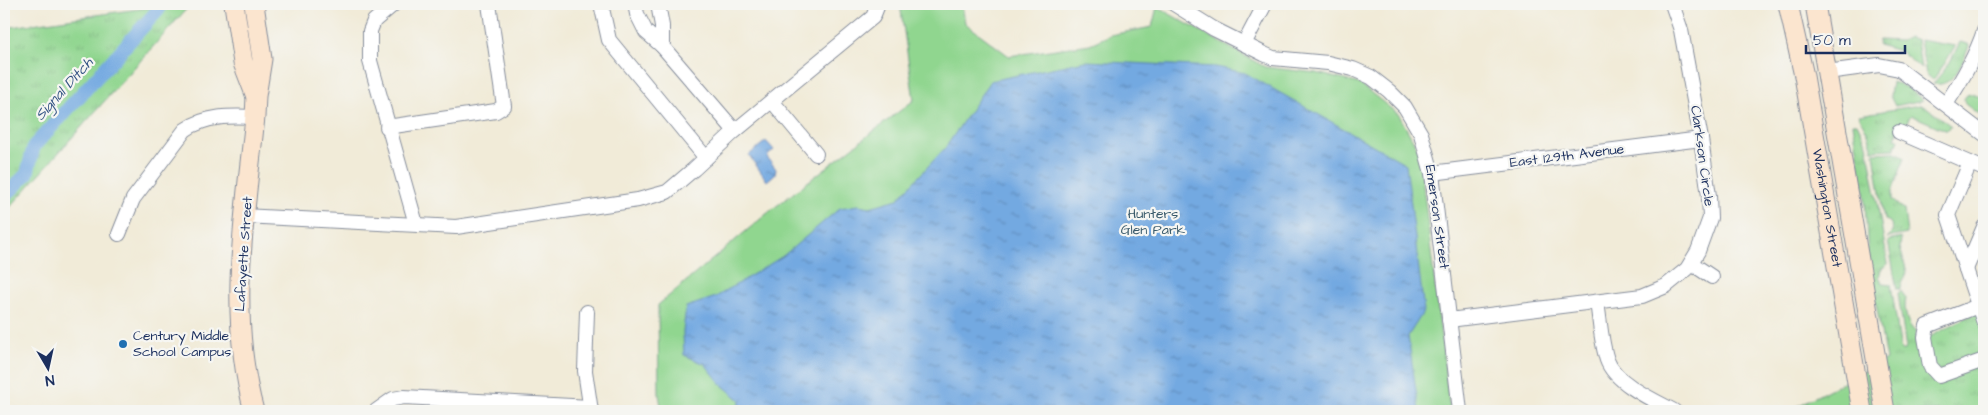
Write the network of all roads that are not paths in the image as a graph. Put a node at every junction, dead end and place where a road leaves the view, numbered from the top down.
1 (234, 4) edge
2 (254, 4) edge
3 (394, 4) edge
4 (489, 4) edge
5 (601, 4) edge
6 (635, 4) edge
7 (658, 4) edge
8 (876, 4) edge
9 (1174, 4) edge
10 (1265, 4) edge
11 (1672, 4) edge
12 (1788, 4) edge
13 (1815, 4) edge
14 (1984, 31) edge
15 (1244, 44) junction
16 (662, 46) junction
17 (1827, 72) junction
18 (1804, 76) junction
19 (256, 96) junction
20 (772, 101) junction
21 (1946, 104) junction
22 (255, 117) junction
23 (387, 127) junction
24 (735, 131) junction
25 (1899, 132) dead end
26 (1984, 134) edge
27 (1701, 139) junction
28 (816, 154) dead end
29 (706, 158) junction
30 (1970, 162) junction
31 (1984, 169) edge
32 (1432, 173) junction
33 (245, 216) junction
34 (416, 224) junction
35 (1984, 227) edge
36 (119, 234) dead end
37 (1690, 263) junction
38 (1966, 269) junction
39 (1712, 277) dead end
40 (1598, 302) junction
41 (1978, 306) junction
42 (587, 312) dead end
43 (1450, 320) junction
44 (1984, 323) edge
45 (1984, 360) edge
46 (591, 409) edge
47 (254, 411) edge
48 (376, 411) edge
49 (1460, 411) edge
50 (1674, 411) edge
51 (1862, 411) edge
52 (1885, 411) edge

1 - 19 main road, Lafayette Street
2 - 19 main road, Lafayette Street
3 - 23 street
4 - 23 street
5 - 29 street
6 - 16 street
7 - 16 street
8 - 20 street
9 - 15 street, Emerson Street
10 - 15 street
11 - 27 street, Clarkson Circle
12 - 18 main road, Washington Street
13 - 17 main road, Washington Street
14 - 21 street
15 - 32 street, Emerson Street
16 - 24 street
17 - 18 main road
17 - 21 street
17 - 52 main road, Washington Street
18 - 51 main road, Washington Street
19 - 22 main road, Lafayette Street
20 - 24 street
20 - 28 street
21 - 26 street
22 - 33 main road, Lafayette Street
22 - 36 street
23 - 34 street
24 - 29 street
25 - 30 street
27 - 32 street, East 129th Avenue
27 - 37 street, Clarkson Circle
29 - 34 street
30 - 31 street
30 - 38 street
32 - 43 street, Emerson Street
33 - 34 street
33 - 47 main road, Lafayette Street
35 - 38 street
37 - 39 street
37 - 40 street, Clarkson Circle
38 - 41 street
40 - 43 street, Clarkson Circle
40 - 50 street
41 - 44 street
41 - 45 street
42 - 46 street
43 - 49 street, Emerson Street
46 - 48 street

